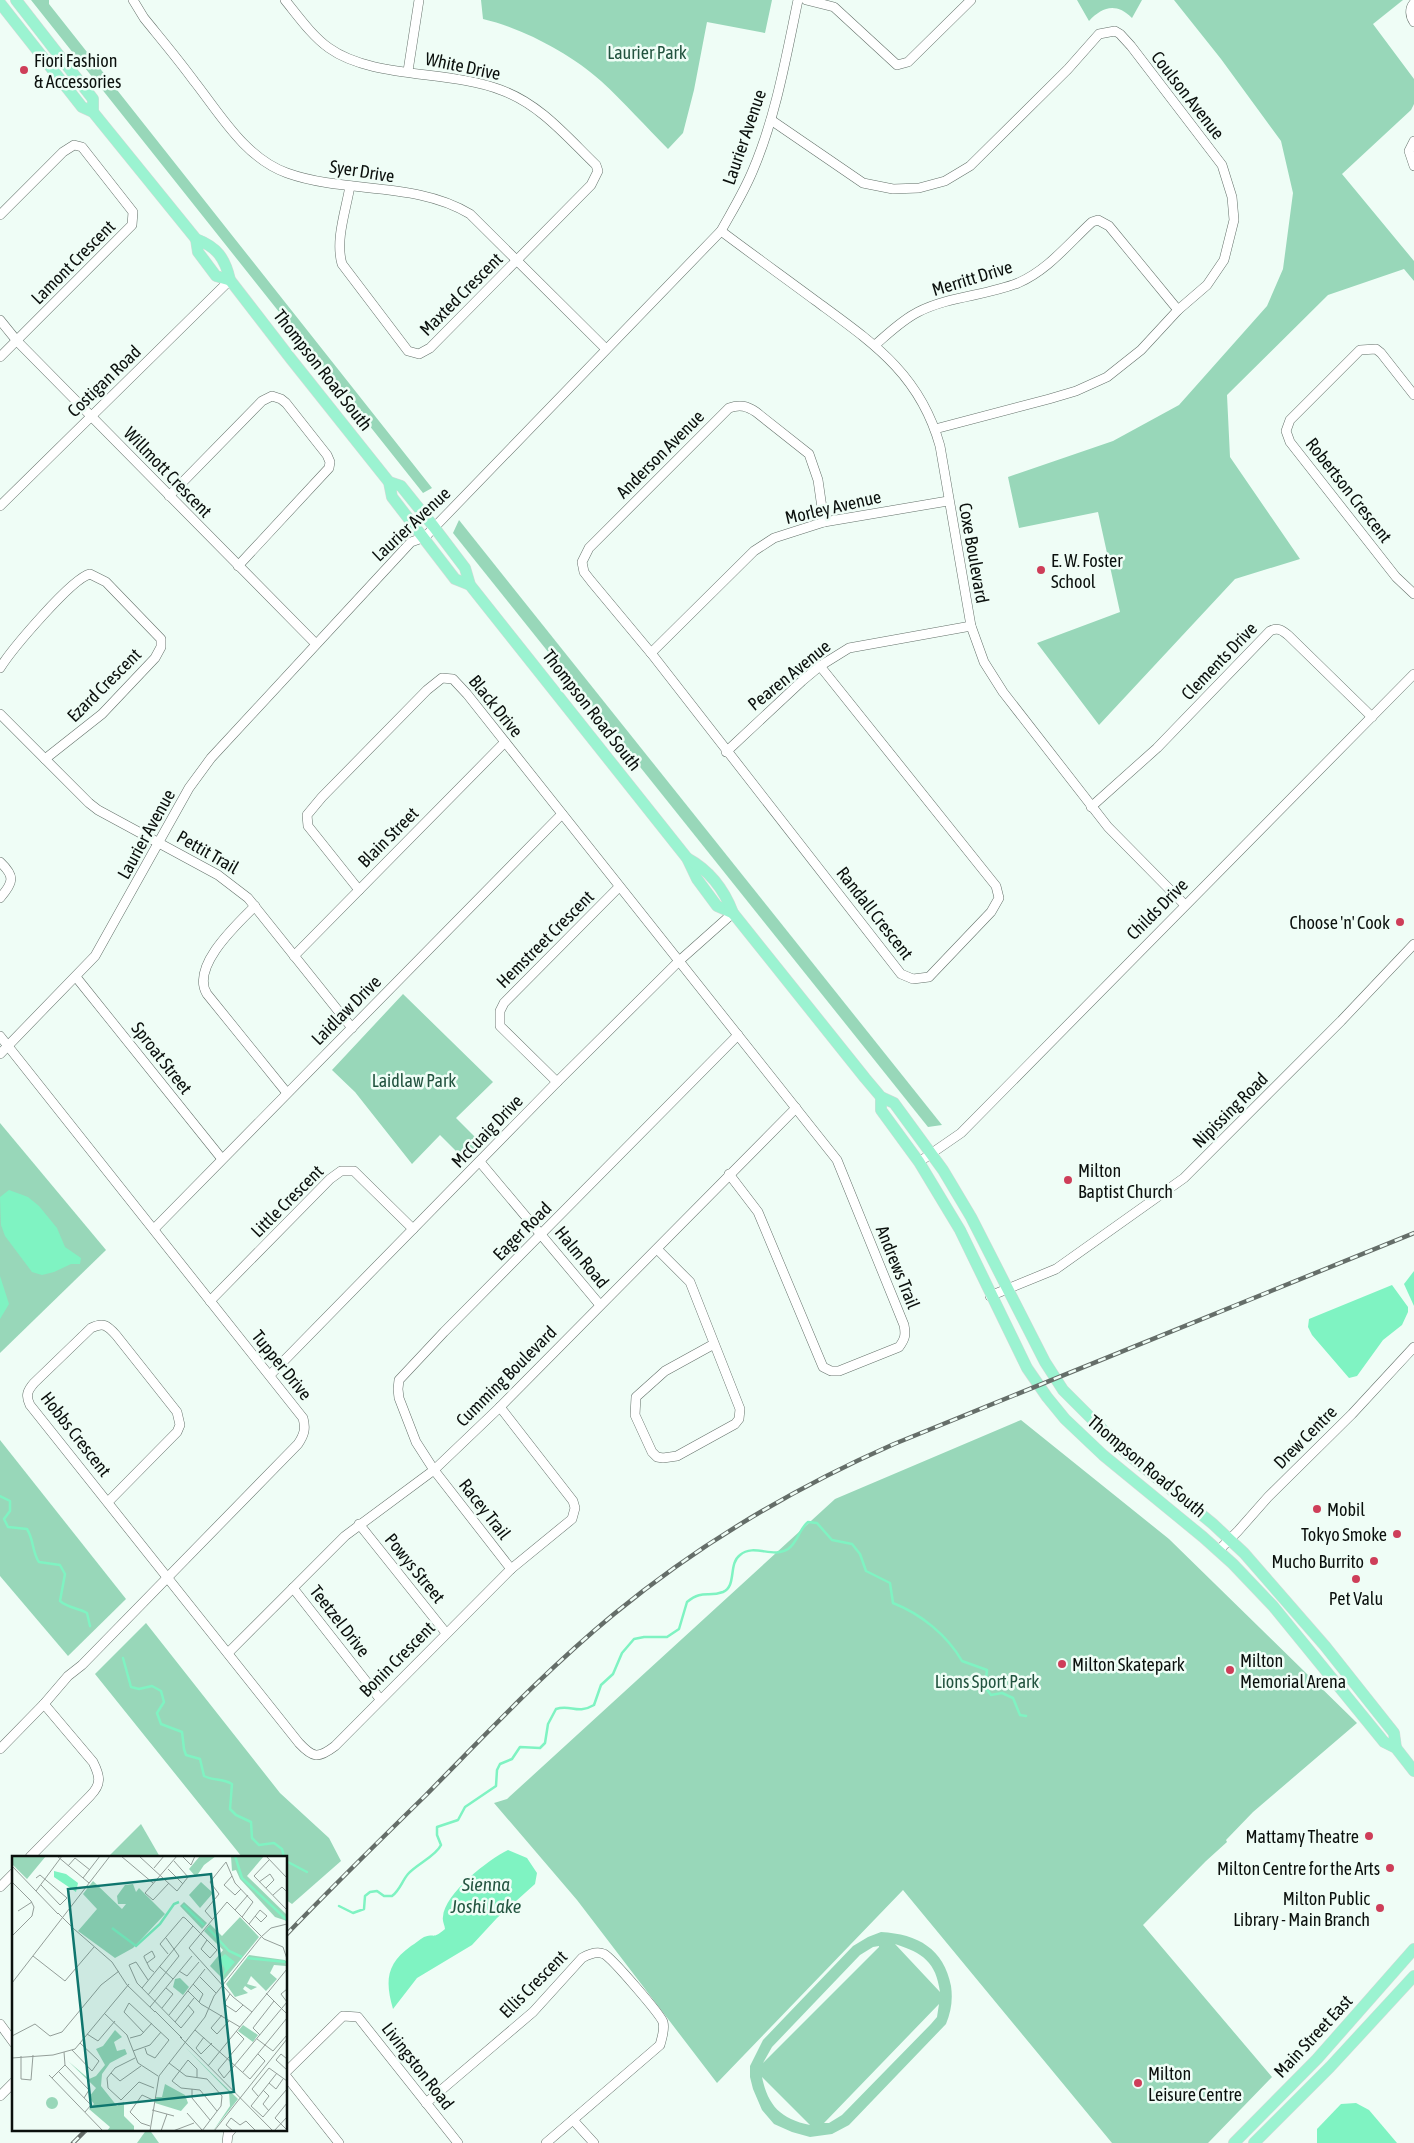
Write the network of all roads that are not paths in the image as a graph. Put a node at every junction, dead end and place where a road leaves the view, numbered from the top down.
1 (16, 0) edge
2 (134, 0) edge
3 (285, 0) edge
4 (419, 0) edge
5 (798, 0) edge
6 (806, 0) edge
7 (971, 0) edge
8 (0, 3) edge
9 (1414, 3) edge
10 (1414, 22) edge
11 (408, 71) junction
12 (93, 112) junction
13 (770, 120) junction
14 (1414, 141) edge
15 (1414, 166) edge
16 (350, 186) junction
17 (0, 215) edge
18 (721, 231) junction
19 (518, 260) junction
20 (230, 280) junction
21 (1178, 310) junction
22 (0, 320) edge
23 (18, 341) junction
24 (875, 345) junction
25 (606, 350) junction
26 (0, 357) edge
27 (1414, 395) edge
28 (91, 417) junction
29 (935, 428) junction
30 (389, 482) junction
31 (169, 496) junction
32 (948, 501) junction
33 (0, 506) edge
34 (824, 522) junction
35 (434, 527) junction
36 (425, 537) junction
37 (238, 566) junction
38 (470, 585) junction
39 (1414, 594) edge
40 (971, 626) junction
41 (316, 644) junction
42 (651, 653) junction
43 (820, 666) junction
44 (0, 668) edge
45 (1414, 674) edge
46 (0, 714) edge
47 (1372, 717) junction
48 (505, 742) junction
49 (726, 752) junction
50 (45, 759) junction
51 (1091, 807) junction
52 (562, 814) junction
53 (160, 843) junction
54 (0, 862) edge
55 (619, 887) junction
56 (359, 890) junction
57 (0, 898) edge
58 (1184, 904) junction
59 (255, 906) junction
60 (733, 913) junction
61 (1414, 944) edge
62 (294, 956) junction
63 (679, 961) junction
64 (76, 977) junction
65 (352, 1028) junction
66 (738, 1035) junction
67 (0, 1036) edge
68 (8, 1046) junction
69 (0, 1054) edge
70 (557, 1082) junction
71 (287, 1093) junction
72 (881, 1097) junction
73 (796, 1108) junction
74 (932, 1154) junction
75 (222, 1159) junction
76 (480, 1162) junction
77 (919, 1162) junction
78 (729, 1174) junction
79 (154, 1229) junction
80 (413, 1229) junction
81 (542, 1234) junction
82 (657, 1249) junction
83 (1008, 1289) junction
84 (990, 1296) junction
85 (210, 1301) junction
86 (600, 1305) junction
87 (714, 1344) junction
88 (1414, 1347) edge
89 (270, 1375) junction
90 (500, 1407) junction
91 (434, 1470) junction
92 (108, 1502) junction
93 (359, 1524) junction
94 (1230, 1540) junction
95 (1219, 1550) junction
96 (510, 1569) junction
97 (168, 1578) junction
98 (293, 1588) junction
99 (446, 1633) junction
100 (228, 1653) junction
101 (380, 1699) junction
102 (44, 1704) junction
103 (1396, 1748) junction
104 (0, 1749) edge
105 (1414, 1772) edge
106 (31, 1856) edge
107 (12, 1875) edge
108 (0, 1887) edge
109 (1414, 1949) edge
110 (1414, 1976) edge
111 (0, 2024) edge
112 (12, 2040) edge
113 (288, 2070) edge
114 (288, 2079) edge
115 (12, 2084) edge
116 (0, 2096) edge
117 (426, 2103) junction
118 (574, 2120) junction
119 (231, 2130) edge
120 (226, 2143) edge
121 (339, 2143) edge
122 (458, 2143) edge
123 (546, 2143) edge
124 (594, 2143) edge
125 (1234, 2143) edge
126 (1254, 2143) edge

1 - 12 main road, Thompson Road South
2 - 16 street, Syer Drive
3 - 11 street, White Drive
4 - 11 street
5 - 13 street, Laurier Avenue
6 - 7 street
8 - 12 main road, Thompson Road South
9 - 10 street
11 - 19 street, White Drive
12 - 20 main road, Thompson Road South
13 - 18 street, Laurier Avenue
13 - 21 street, Coulson Avenue
14 - 15 street
16 - 19 street, Syer Drive
16 - 19 street, Maxted Crescent
17 - 23 street, Lamont Crescent
18 - 24 street, Coxe Boulevard
18 - 25 street, Laurier Avenue
19 - 25 street, Syer Drive
20 - 28 street, Costigan Road
20 - 30 main road, Thompson Road South
21 - 24 street, Merritt Drive
21 - 29 street, Coulson Avenue
22 - 23 street, Willmott Crescent
23 - 26 street
23 - 28 street, Willmott Crescent
24 - 29 street, Coxe Boulevard
25 - 35 street, Laurier Avenue
27 - 39 street, Robertson Crescent
28 - 31 street, Willmott Crescent
28 - 33 street, Costigan Road
29 - 32 street, Coxe Boulevard
30 - 35 main road, Thompson Road South
30 - 36 main road, Thompson Road South
31 - 37 street, Willmott Crescent
31 - 37 street
32 - 34 street, Morley Avenue
32 - 40 street, Coxe Boulevard
34 - 42 street, Morley Avenue
34 - 42 street, Anderson Avenue
35 - 36 street, Laurier Avenue
35 - 38 main road, Thompson Road South
36 - 38 main road, Thompson Road South
36 - 41 street, Laurier Avenue
37 - 41 street, Willmott Crescent
38 - 60 main road, Thompson Road South
40 - 43 street, Pearen Avenue
40 - 51 street, Coxe Boulevard
41 - 53 street, Laurier Avenue
42 - 49 street, Randall Crescent
43 - 49 street, Pearen Avenue
43 - 49 street, Randall Crescent
44 - 50 street, Ezard Crescent
45 - 47 street, Childs Drive
46 - 50 street, Pettit Trail
47 - 51 street, Clements Drive
47 - 58 street, Childs Drive
48 - 52 street, Black Drive
48 - 56 street, Blain Street
48 - 56 street, Black Drive
50 - 53 street, Pettit Trail
51 - 58 street, Coxe Boulevard
52 - 55 street, Black Drive
52 - 65 street, Laidlaw Drive
53 - 59 street, Pettit Trail
53 - 64 street, Laurier Avenue
54 - 57 street
55 - 63 street, Black Drive
55 - 70 street, Hemstreet Crescent
56 - 62 street, Blain Street
58 - 74 street, Childs Drive
59 - 62 street, Pettit Trail
59 - 71 street
60 - 63 street, McCuaig Drive
60 - 72 main road, Thompson Road South
61 - 83 street, Nipissing Road
62 - 65 street, Pettit Trail
63 - 66 street, Andrews Trail
63 - 70 street, McCuaig Drive
64 - 68 street, Laurier Avenue
64 - 75 street, Sproat Street
65 - 71 street, Laidlaw Drive
66 - 73 street, Andrews Trail
66 - 81 street, Eager Road
67 - 68 street, Tupper Drive
68 - 69 street, Laurier Avenue
68 - 79 street, Tupper Drive
70 - 76 street, McCuaig Drive
71 - 75 street, Laidlaw Drive
72 - 74 main road, Thompson Road South
72 - 77 main road, Thompson Road South
73 - 78 street, Cumming Boulevard
73 - 78 street, Andrews Trail
74 - 77 street, Childs Drive
74 - 83 main road, Thompson Road South
75 - 79 street, Laidlaw Drive
76 - 80 street, McCuaig Drive
76 - 81 street, Halm Road
77 - 84 main road, Thompson Road South
78 - 82 street, Cumming Boulevard
79 - 85 street, Tupper Drive
80 - 85 street, Little Crescent
80 - 89 street, McCuaig Drive
81 - 86 street, Halm Road
81 - 91 street, Eager Road
82 - 86 street, Cumming Boulevard
82 - 87 street
83 - 84 street, Nipissing Road
83 - 94 main road, Thompson Road South
84 - 95 main road, Thompson Road South
85 - 89 street, Tupper Drive
86 - 90 street, Cumming Boulevard
87 - 87 street
88 - 94 street, Drew Centre
89 - 97 street, Tupper Drive
90 - 91 street, Cumming Boulevard
90 - 96 street, Bonin Crescent
91 - 93 street, Cumming Boulevard
91 - 96 street, Racey Trail
92 - 92 street, Hobbs Crescent
92 - 97 street, Hobbs Crescent
93 - 98 street, Cumming Boulevard
93 - 99 street, Powys Street
94 - 95 street, Drew Centre
94 - 103 main road, Thompson Road South
95 - 103 main road, Thompson Road South
96 - 99 street, Bonin Crescent
97 - 100 street, Bonin Crescent
97 - 102 street, Tupper Drive
98 - 100 street, Cumming Boulevard
98 - 101 street, Teetzel Drive
99 - 101 street, Bonin Crescent
100 - 101 street, Bonin Crescent
102 - 104 street, Tupper Drive
102 - 106 street
103 - 105 main road, Thompson Road South
107 - 108 street
109 - 125 main road, Main Street East
110 - 126 main road, Main Street East
111 - 112 street
113 - 117 street, Livingston Road
114 - 121 street
115 - 116 street
117 - 118 street, Ellis Crescent
117 - 122 street, Livingston Road
118 - 123 street, Ellis Crescent
118 - 124 street
119 - 120 street

